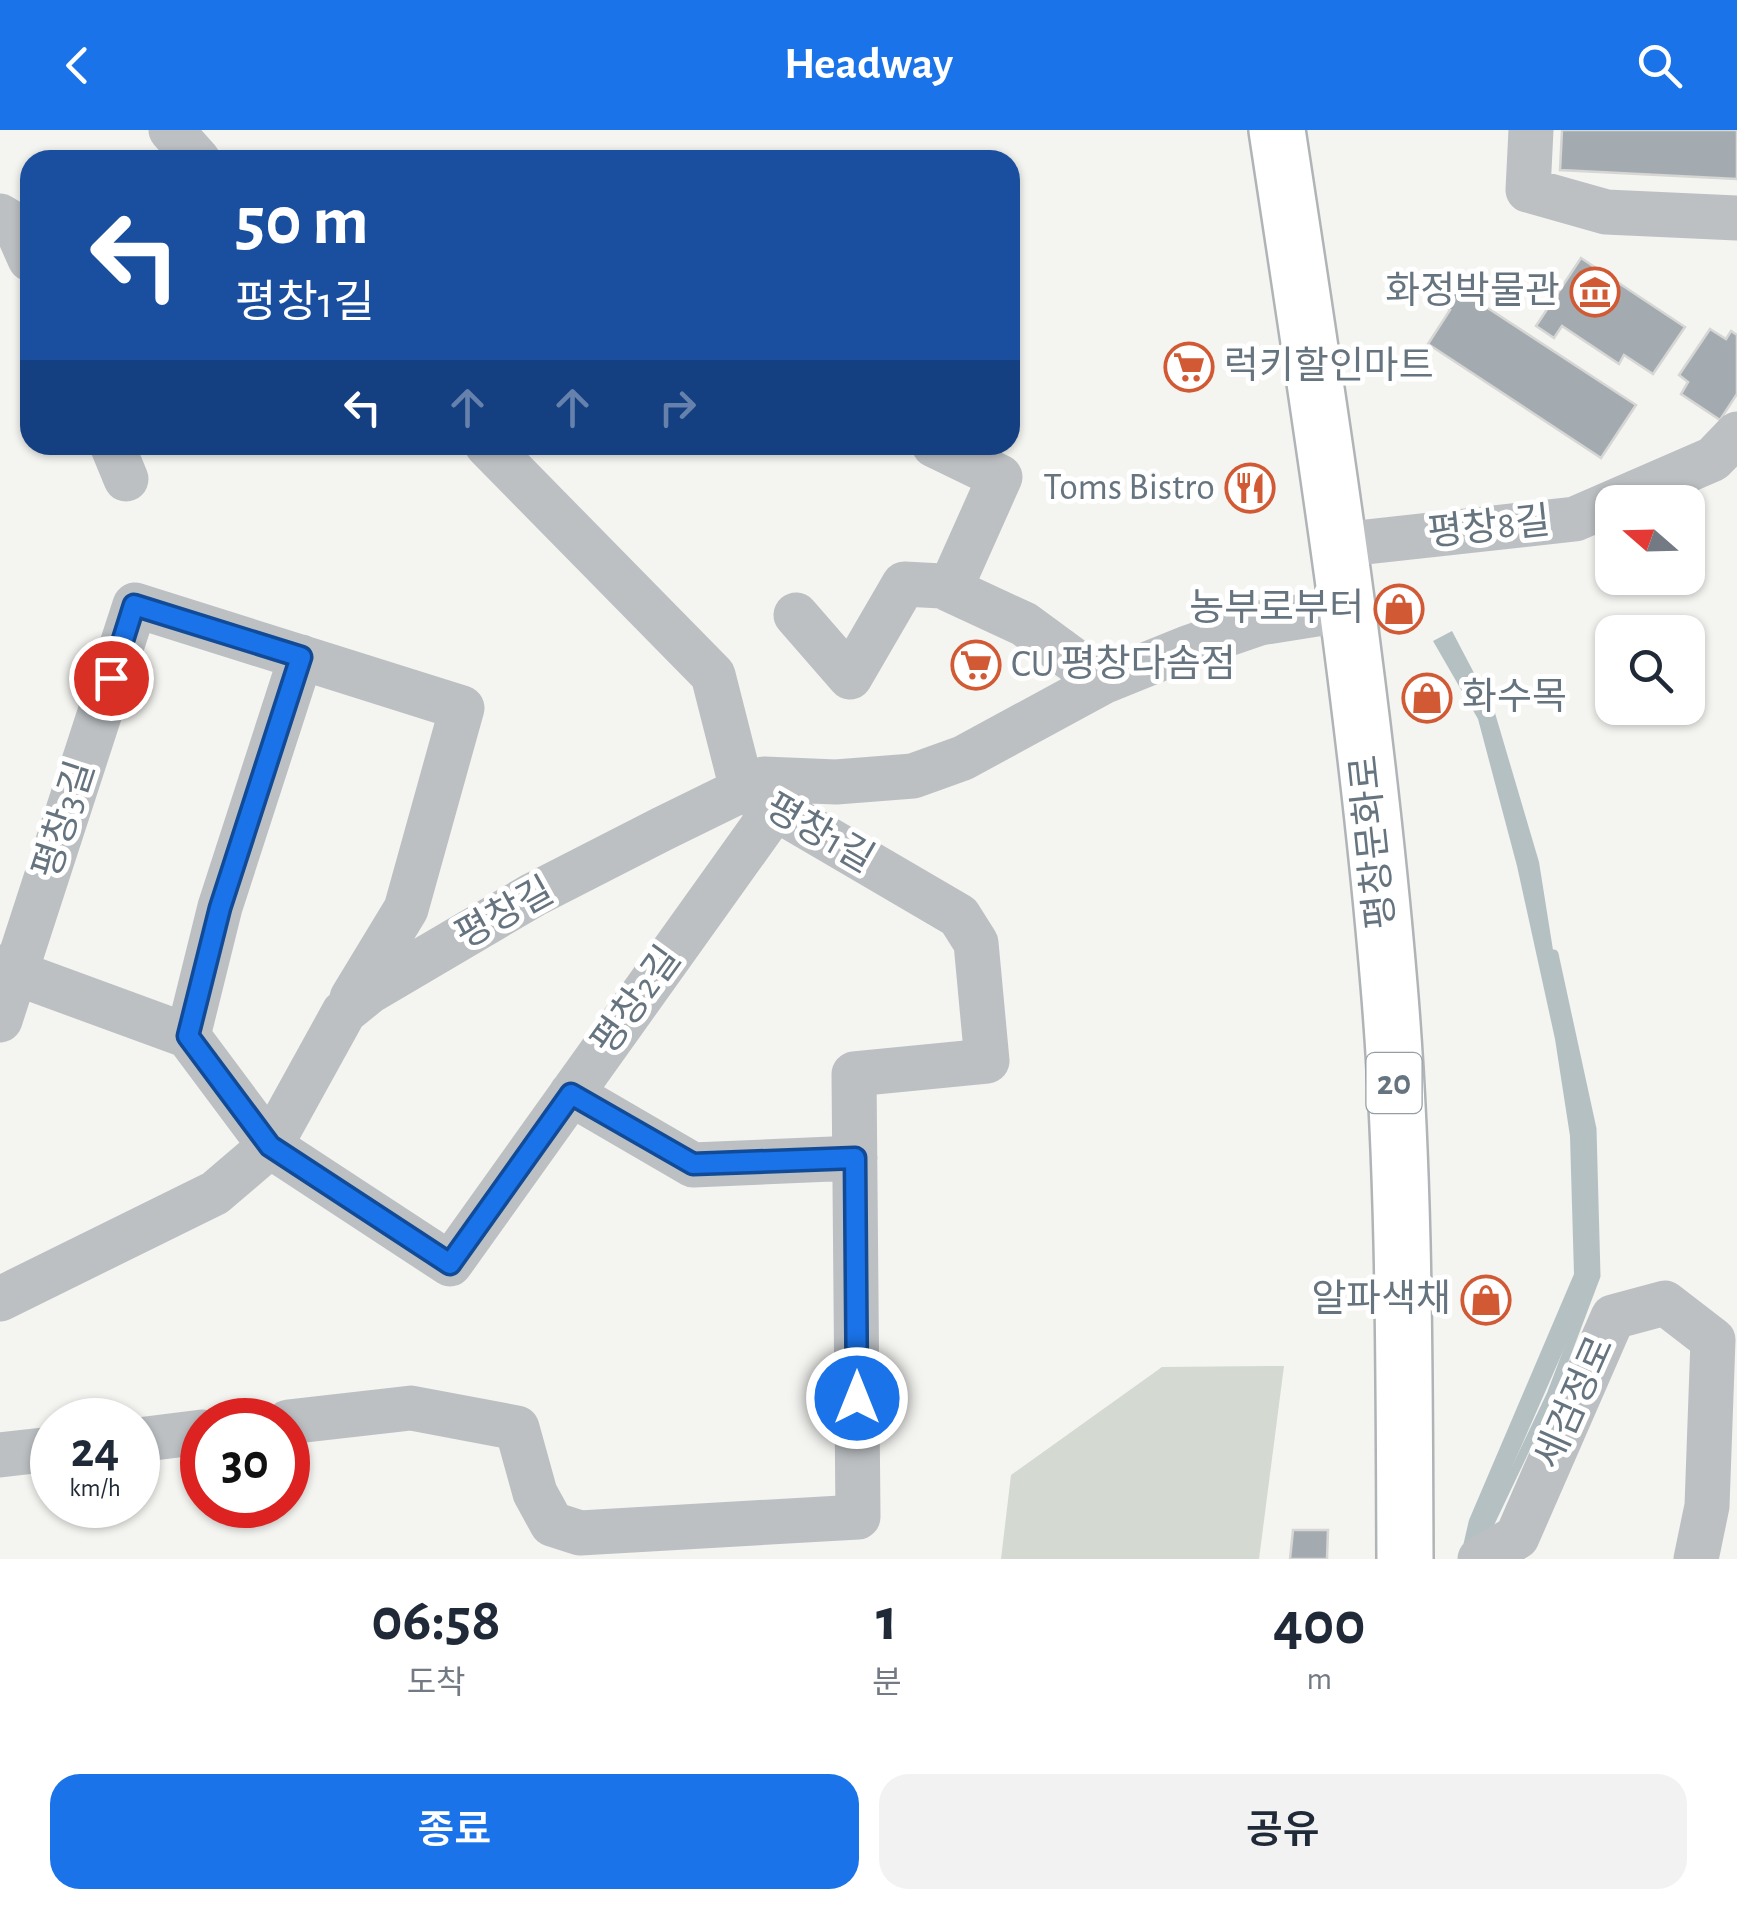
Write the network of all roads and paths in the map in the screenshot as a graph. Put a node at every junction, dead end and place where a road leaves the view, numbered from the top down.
1 (171, 130) edge
2 (1276, 130) edge
3 (1531, 130) edge
4 (189, 150) edge
5 (0, 216) edge
6 (1737, 218) edge
7 (20, 237) edge
8 (1737, 434) edge
9 (497, 455) edge
10 (955, 455) edge
11 (1339, 545) junction
12 (950, 589) junction
13 (1348, 609) junction
14 (796, 615) dead end
15 (301, 657) junction
16 (1104, 682) junction
17 (759, 799) junction
18 (8, 970) edge
19 (344, 1012) junction
20 (0, 1020) edge
21 (188, 1036) junction
22 (571, 1094) junction
23 (270, 1146) junction
24 (855, 1158) junction
25 (0, 1298) edge
26 (310, 1419) edge
27 (30, 1452) edge
28 (0, 1455) edge
29 (1490, 1553) edge
30 (1405, 1559) edge
31 (1696, 1559) edge

1 - 4 street
2 - 11 main road, 평창문화로 / 20
3 - 6 street
5 - 7 street
8 - 11 street, 평창8길
9 - 17 street, 평창1길
10 - 12 street
11 - 13 main road, 평창문화로 / 20
12 - 14 street
12 - 16 street
13 - 16 street, 평창길 / 평창길
13 - 30 main road, 평창문화로 / 20
15 - 18 street, 평창3길
15 - 19 street, 평창3길
15 - 21 street
16 - 17 street, 평창길 / 평창길
17 - 19 street, 평창길 / 평창길
17 - 22 street, 평창2길
17 - 24 street, 평창1길
18 - 20 street, 평창3길
18 - 21 street
19 - 23 street, 평창길 / 평창길
21 - 23 street
22 - 23 street, 평창2길
22 - 24 street
23 - 25 street, 평창길 / 평창길
24 - 26 street, 평창1길
27 - 28 street
29 - 31 street, 세검정로

